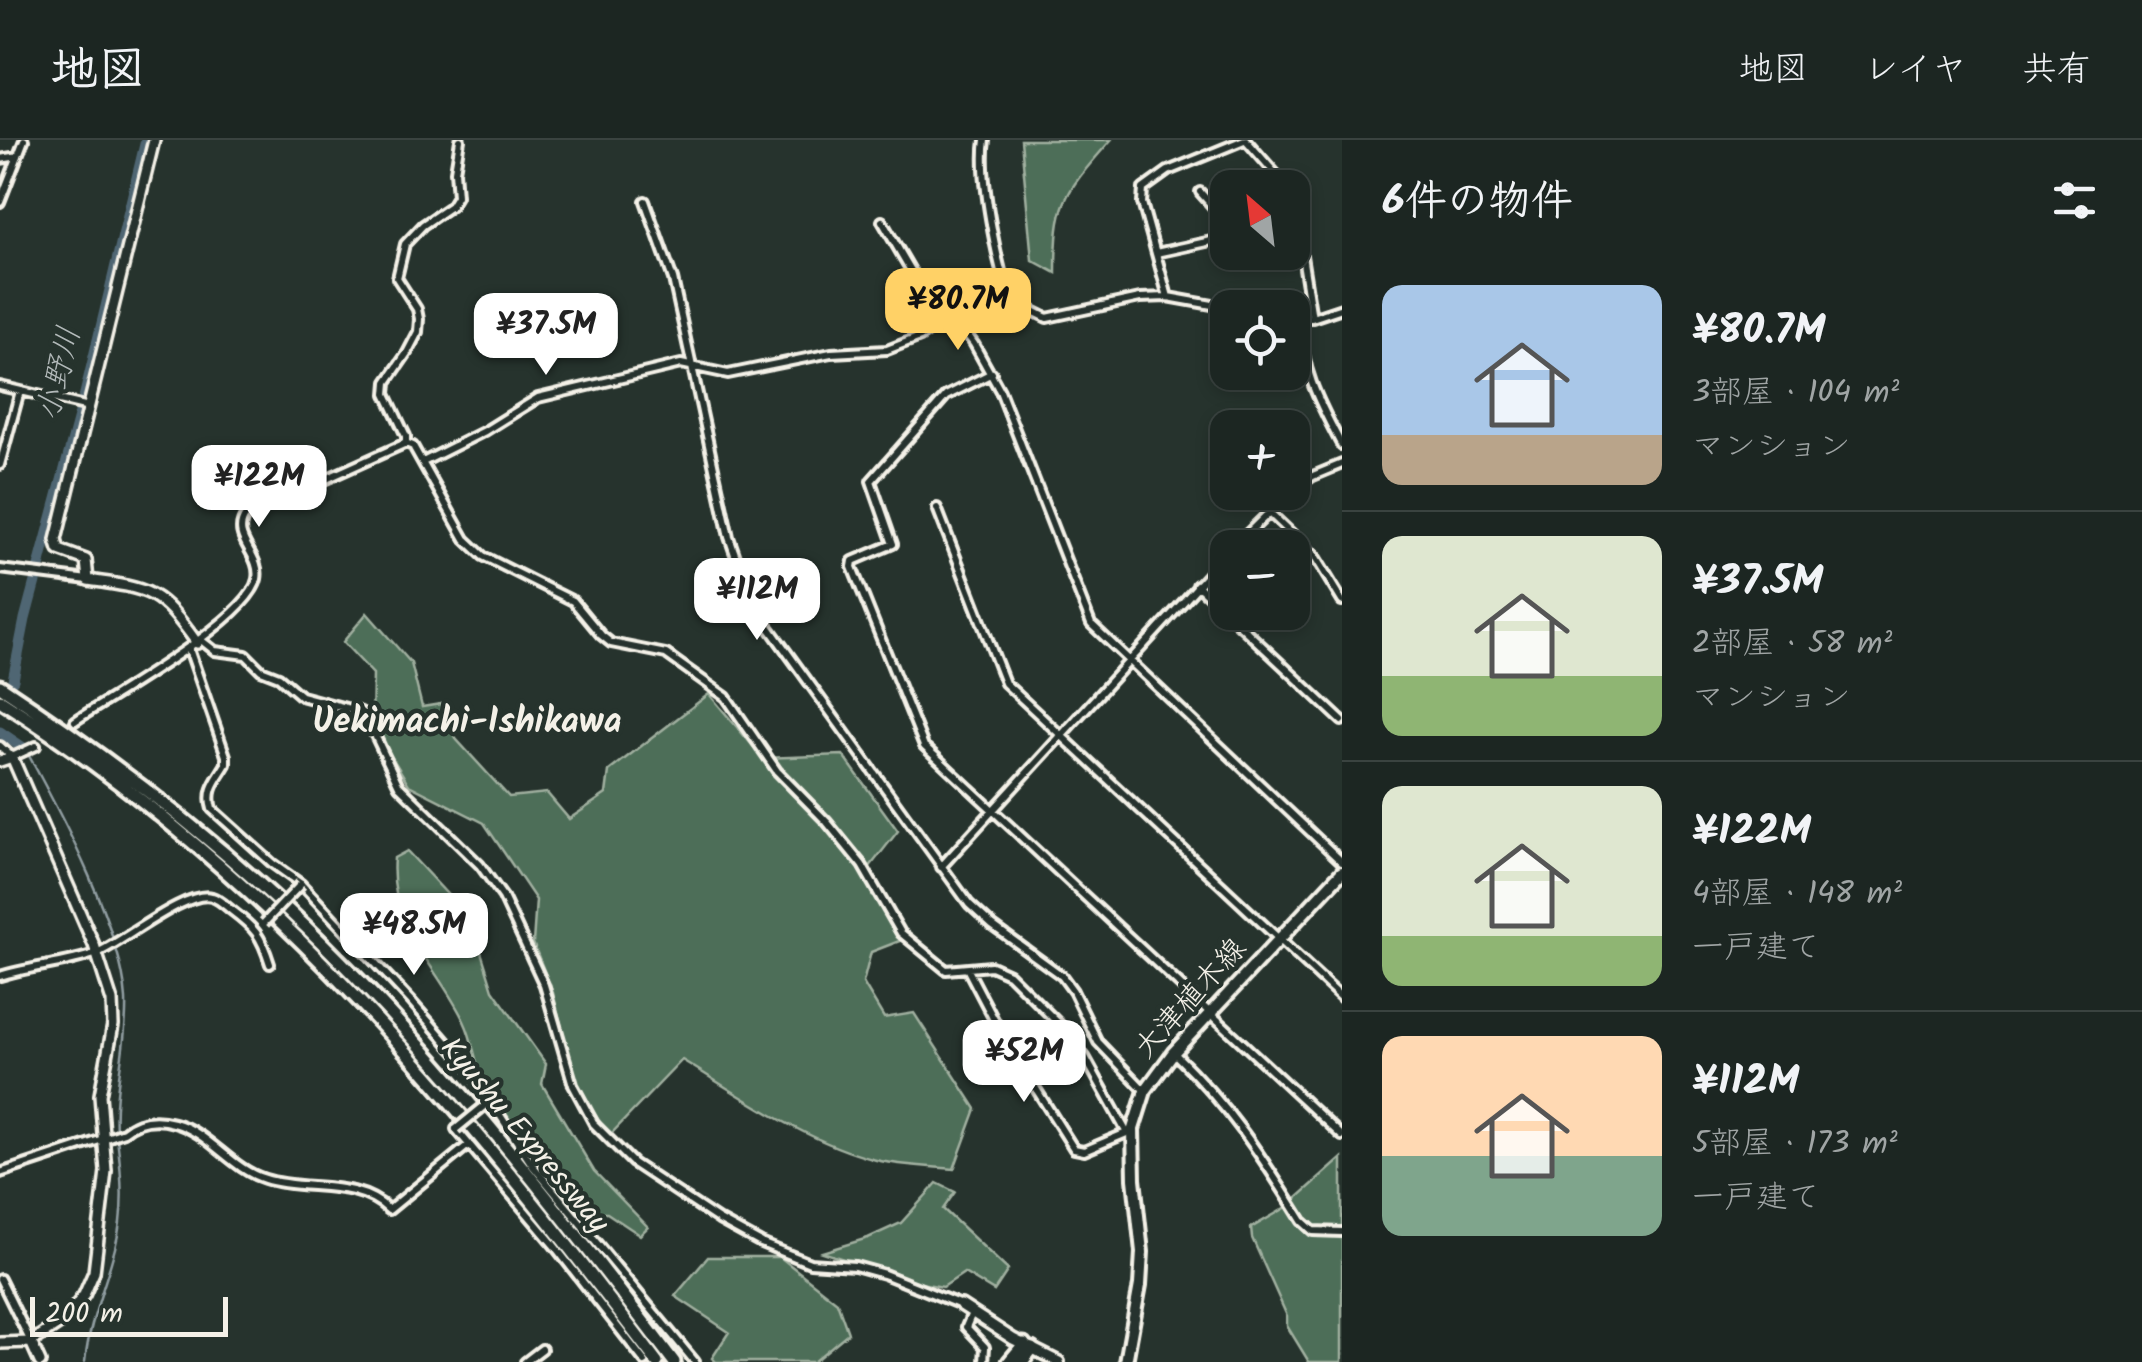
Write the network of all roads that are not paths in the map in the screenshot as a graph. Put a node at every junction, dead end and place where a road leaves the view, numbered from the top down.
1 (24, 140) edge
2 (154, 140) edge
3 (460, 140) edge
4 (985, 140) edge
5 (1245, 140) edge
6 (20, 156) junction
7 (0, 159) edge
8 (1272, 170) edge
9 (1200, 192) dead end
10 (0, 202) edge
11 (644, 202) dead end
12 (882, 221) dead end
13 (1156, 253) junction
14 (1304, 270) edge
15 (1168, 297) junction
16 (1009, 298) junction
17 (1210, 304) edge
18 (1342, 308) edge
19 (956, 314) junction
20 (1312, 318) joint
21 (690, 364) junction
22 (992, 373) junction
23 (1310, 373) edge
24 (0, 386) edge
25 (20, 391) junction
26 (87, 407) junction
27 (406, 443) junction
28 (1342, 446) edge
29 (423, 462) junction
30 (1342, 464) edge
31 (0, 465) edge
32 (1310, 479) edge
33 (937, 508) dead end
34 (1268, 511) joint
35 (1250, 530) edge
36 (0, 569) edge
37 (1210, 572) edge
38 (88, 580) junction
39 (1197, 585) junction
40 (1342, 601) edge
41 (196, 644) junction
42 (1129, 658) junction
43 (0, 686) edge
44 (0, 700) edge
45 (75, 721) dead end
46 (1342, 722) edge
47 (1061, 734) junction
48 (0, 746) edge
49 (36, 746) dead end
50 (15, 756) junction
51 (0, 761) edge
52 (992, 810) junction
53 (1342, 862) edge
54 (941, 866) junction
55 (1342, 872) edge
56 (301, 884) junction
57 (256, 929) junction
58 (1280, 939) junction
59 (101, 951) junction
60 (270, 964) dead end
61 (968, 970) junction
62 (0, 976) edge
63 (1342, 998) edge
64 (1209, 1013) junction
65 (1173, 1053) junction
66 (1144, 1091) junction
67 (489, 1102) junction
68 (1130, 1132) junction
69 (1342, 1136) edge
70 (106, 1139) junction
71 (466, 1146) junction
72 (0, 1173) edge
73 (1342, 1232) edge
74 (0, 1279) edge
75 (962, 1305) joint
76 (972, 1312) junction
77 (31, 1342) junction
78 (0, 1344) edge
79 (1028, 1347) junction
80 (542, 1348) dead end
81 (40, 1362) edge
82 (525, 1362) edge
83 (645, 1362) edge
84 (658, 1362) edge
85 (676, 1362) edge
86 (695, 1362) edge
87 (984, 1362) edge
88 (1009, 1362) edge
89 (1022, 1362) edge
90 (1059, 1362) edge
91 (1126, 1362) edge

1 - 6 street
2 - 26 street
3 - 27 street
4 - 16 street
5 - 8 street
5 - 13 street
6 - 7 street
6 - 10 street
9 - 13 street
11 - 21 street
12 - 19 street
13 - 15 street
14 - 20 street
15 - 16 street
15 - 17 street
16 - 19 street
18 - 20 street
19 - 21 street
19 - 22 street
21 - 29 street
21 - 54 street
22 - 42 street
22 - 52 street
23 - 28 street
24 - 25 street
25 - 26 street
25 - 31 street
26 - 38 street
27 - 29 street
27 - 41 street
29 - 61 street
30 - 32 street
33 - 47 street
34 - 35 street
34 - 40 street
36 - 38 street
37 - 39 street
38 - 41 street
39 - 42 street
39 - 46 street
41 - 45 street
41 - 56 street
41 - 75 street
42 - 47 street
42 - 53 street
43 - 85 highway, Kyushu Expressway
44 - 84 highway, Kyushu Expressway
47 - 52 street
47 - 58 street
48 - 50 street
49 - 50 street
50 - 51 street
50 - 59 street
52 - 54 street
52 - 64 street
54 - 66 street
55 - 58 main road, 大津植木線
56 - 57 street, bridge
56 - 67 street
57 - 59 street
57 - 60 street
58 - 63 street
58 - 64 main road, 大津植木線
59 - 62 street
59 - 70 street
61 - 68 street
61 - 68 street
64 - 65 main road, 大津植木線
64 - 69 street
65 - 66 main road, 大津植木線
65 - 73 street
66 - 68 main road, 大津植木線
67 - 71 street, bridge
67 - 86 street
68 - 91 main road, 大津植木線
70 - 71 street
70 - 72 street
70 - 77 street
71 - 83 street
74 - 77 street
75 - 76 street
76 - 79 street
76 - 87 street
77 - 78 street
77 - 81 street
79 - 88 highway
79 - 89 highway
79 - 90 street
80 - 82 street

